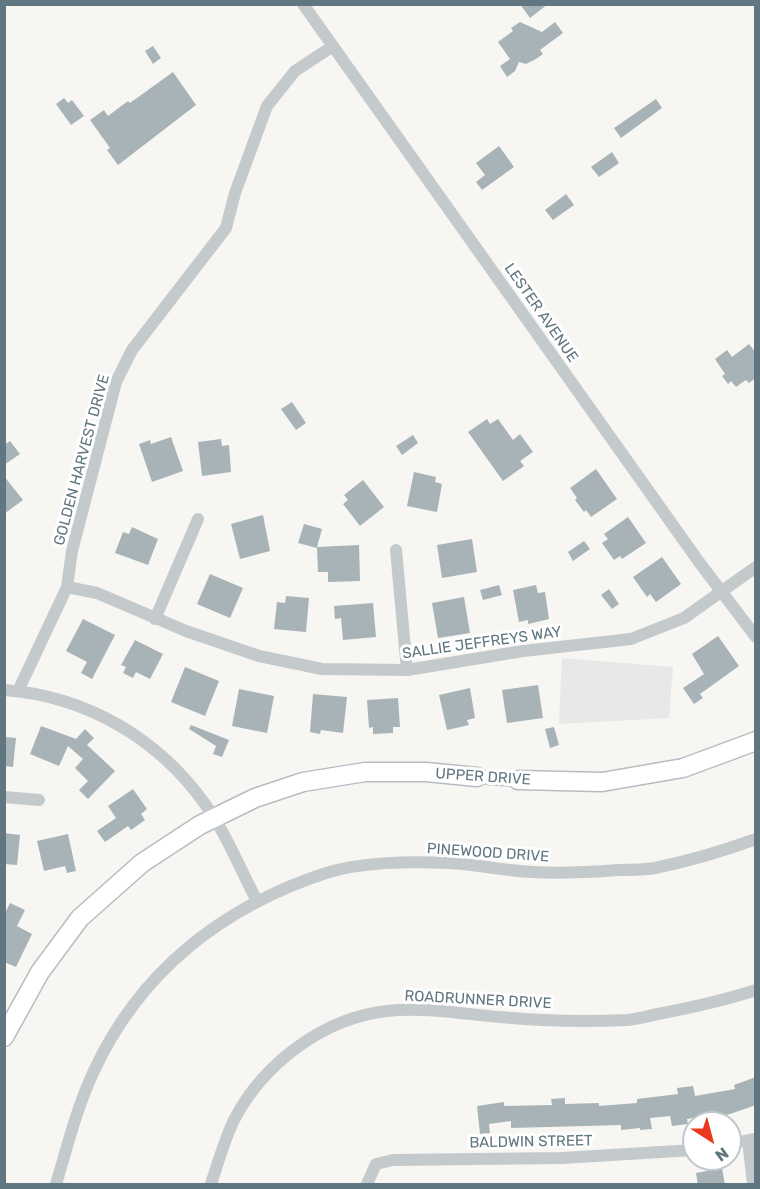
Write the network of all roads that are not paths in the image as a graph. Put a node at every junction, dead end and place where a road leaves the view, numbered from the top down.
1 (303, 4) edge
2 (333, 46) junction
3 (198, 519) dead end
4 (396, 550) dead end
5 (756, 567) edge
6 (68, 587) junction
7 (722, 592) junction
8 (156, 619) junction
9 (756, 637) edge
10 (407, 670) junction
11 (4, 690) edge
12 (18, 691) junction
13 (756, 741) edge
14 (477, 777) joint
15 (518, 780) joint
16 (4, 797) edge
17 (39, 800) dead end
18 (213, 818) junction
19 (756, 839) edge
20 (256, 901) junction
21 (756, 990) edge
22 (4, 1037) edge
23 (752, 1139) edge
24 (682, 1151) edge
25 (56, 1185) edge
26 (211, 1185) edge
27 (367, 1185) edge
28 (753, 1185) edge

1 - 2 street, LESTER AVENUE
2 - 6 street, GOLDEN HARVEST DRIVE
2 - 7 street, LESTER AVENUE
3 - 8 street
4 - 10 street
5 - 7 street, SALLIE JEFFREYS WAY
6 - 8 street, SALLIE JEFFREYS WAY
6 - 12 street, GOLDEN HARVEST DRIVE
7 - 9 street, LESTER AVENUE
7 - 10 street, SALLIE JEFFREYS WAY
8 - 10 street, SALLIE JEFFREYS WAY
11 - 12 street
12 - 18 street
13 - 15 main road, UPPER DRIVE
14 - 15 street, UPPER DRIVE
14 - 18 main road, UPPER DRIVE
16 - 17 street
18 - 20 street
18 - 22 main road, UPPER DRIVE
19 - 20 street, PINEWOOD DRIVE
20 - 25 street, PINEWOOD DRIVE
21 - 26 street, ROADRUNNER DRIVE
23 - 28 street
24 - 27 street, BALDWIN STREET

